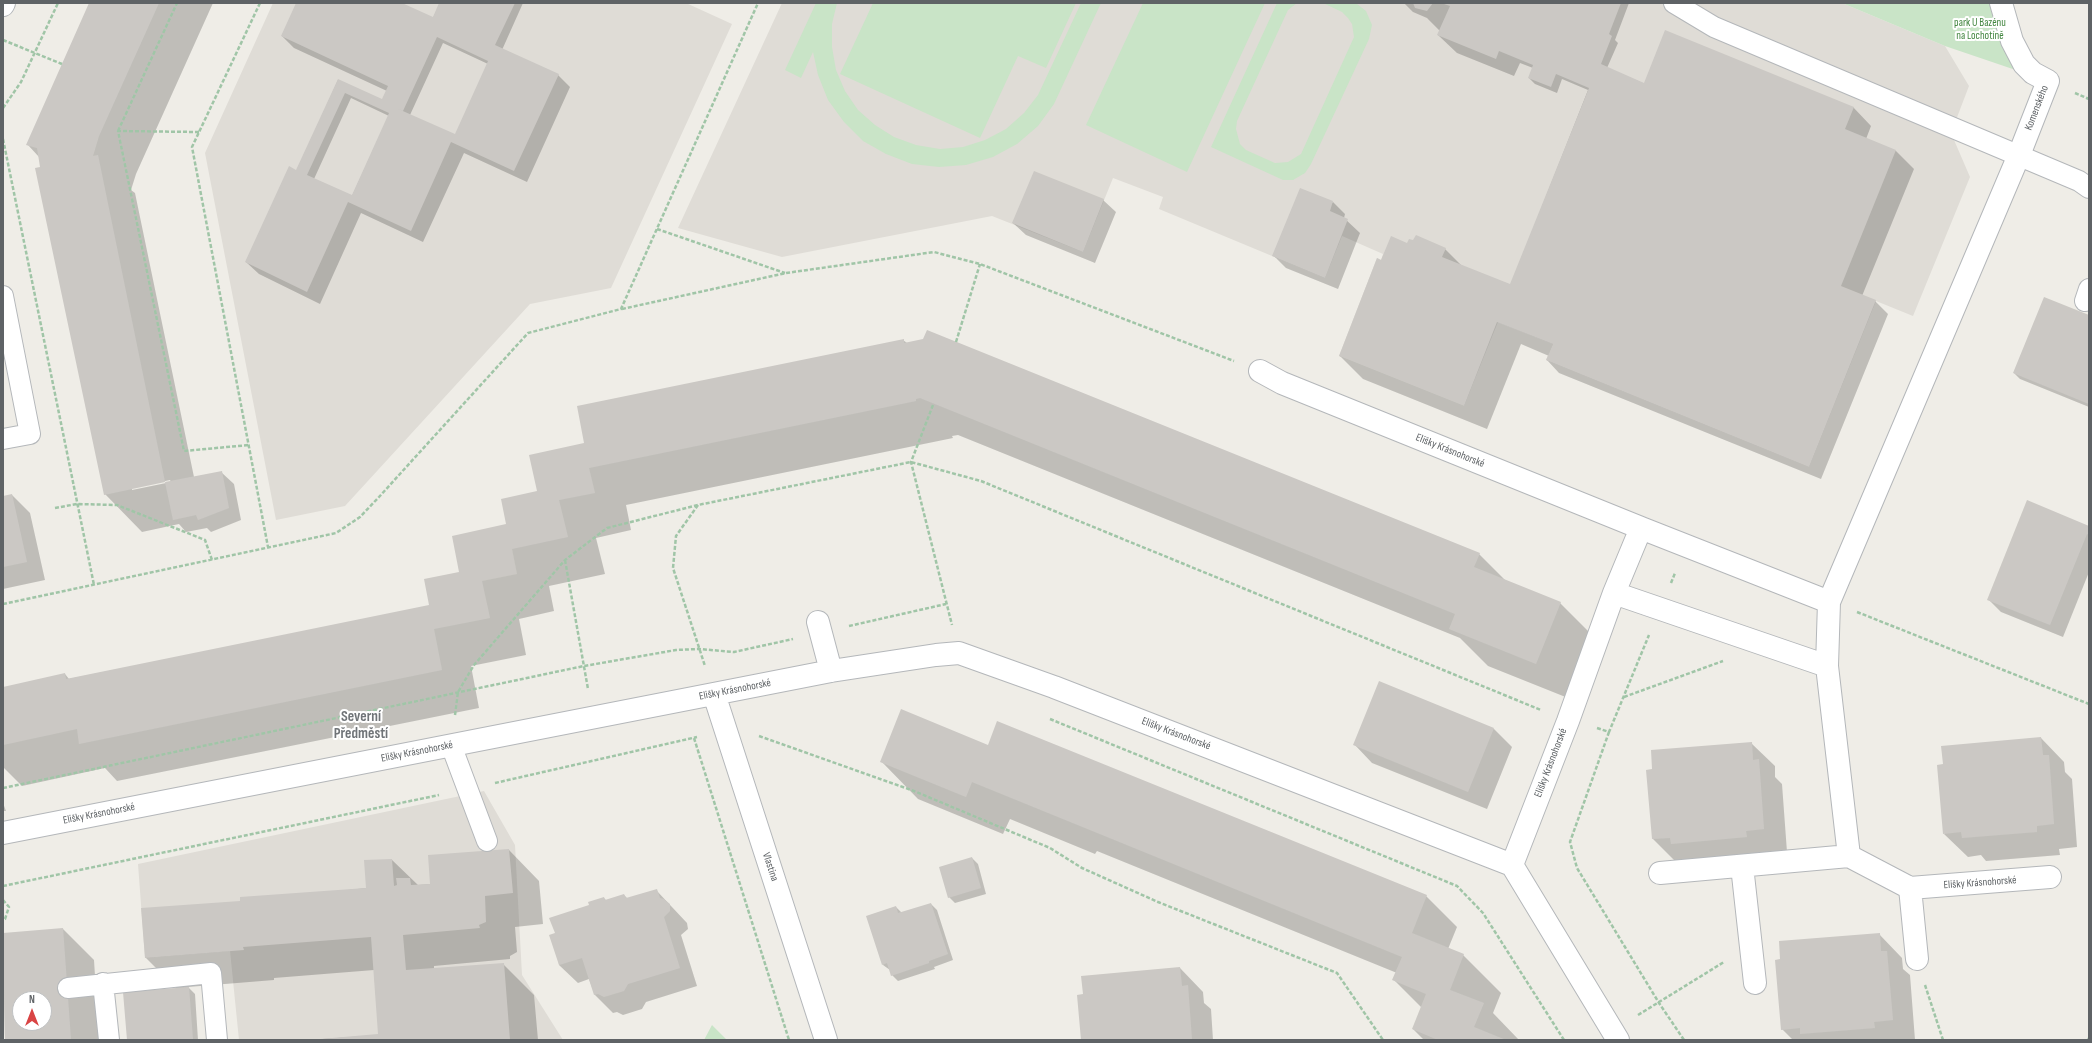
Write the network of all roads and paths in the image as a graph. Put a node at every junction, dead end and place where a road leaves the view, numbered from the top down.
1 (58, 3) edge
2 (177, 3) edge
3 (260, 3) edge
4 (758, 3) edge
5 (1674, 3) edge
6 (2001, 3) edge
7 (3, 40) edge
8 (35, 53) junction
9 (62, 64) dead end
10 (4, 105) edge
11 (3, 108) edge
12 (118, 131) junction
13 (199, 132) junction
14 (3, 139) edge
15 (2019, 155) junction
16 (2089, 188) edge
17 (657, 229) junction
18 (980, 264) junction
19 (786, 273) junction
20 (3, 296) edge
21 (621, 310) junction
22 (956, 342) dead end
23 (1260, 371) joint
24 (933, 405) dead end
25 (3, 439) edge
26 (249, 446) junction
27 (910, 462) junction
28 (77, 504) junction
29 (698, 505) junction
30 (55, 508) dead end
31 (1641, 528) junction
32 (1686, 546) junction
33 (268, 548) junction
34 (212, 560) junction
35 (565, 560) junction
36 (94, 585) junction
37 (1614, 593) junction
38 (1829, 602) junction
39 (3, 604) edge
40 (946, 604) junction
41 (1661, 608) junction
42 (819, 627) junction
43 (699, 649) junction
44 (959, 653) junction
45 (1724, 661) dead end
46 (584, 666) junction
47 (1827, 666) junction
48 (831, 671) junction
49 (458, 692) junction
50 (714, 694) junction
51 (1623, 697) junction
52 (2089, 704) edge
53 (1045, 717) dead end
54 (593, 718) junction
55 (1568, 721) junction
56 (725, 727) junction
57 (1609, 732) junction
58 (757, 735) dead end
59 (694, 738) junction
60 (451, 745) junction
61 (3, 788) edge
62 (467, 790) junction
63 (3, 833) edge
64 (487, 841) dead end
65 (1849, 856) junction
66 (1512, 865) junction
67 (1742, 866) junction
68 (1660, 873) dead end
69 (2050, 877) dead end
70 (3, 886) edge
71 (1910, 888) junction
72 (3, 900) edge
73 (3, 920) edge
74 (1751, 945) junction
75 (1917, 960) joint
76 (103, 983) junction
77 (1755, 983) dead end
78 (68, 988) dead end
79 (1659, 1003) junction
80 (1615, 1036) edge
81 (109, 1040) edge
82 (217, 1040) edge
83 (789, 1040) edge
84 (826, 1040) edge
85 (1383, 1040) edge
86 (1564, 1040) edge
87 (1684, 1040) edge
88 (1943, 1040) edge

1 - 8 path
2 - 12 path
3 - 13 path
4 - 17 path
5 - 15 lane
6 - 15 street, Komenského
7 - 8 path
8 - 9 path
8 - 10 path
10 - 11 path
12 - 13 path
12 - 26 path
13 - 26 path
14 - 28 path
15 - 16 lane
15 - 38 street
17 - 19 path
17 - 21 path
18 - 19 path
18 - 22 path
18 - 23 path
19 - 21 path
20 - 25 lane
21 - 33 path
23 - 31 street, Elišky Krásnohorské
24 - 27 path
26 - 33 path
27 - 29 path
27 - 40 path
27 - 55 path
28 - 30 path
28 - 34 path
28 - 36 path
29 - 35 path
29 - 43 path
31 - 32 street, Elišky Krásnohorské
31 - 37 street, Elišky Krásnohorské
32 - 38 street, Elišky Krásnohorské
32 - 41 path
33 - 34 path
34 - 36 path
35 - 46 path
35 - 49 path
36 - 39 path
37 - 41 street
37 - 55 street, Elišky Krásnohorské
38 - 47 street
38 - 52 path
40 - 42 path
40 - 44 path
41 - 47 street
41 - 51 path
42 - 43 path
42 - 48 street
43 - 46 path
43 - 50 path
44 - 48 street, Elišky Krásnohorské
44 - 66 street, Elišky Krásnohorské
45 - 51 path
46 - 49 path
46 - 54 path
47 - 65 street
48 - 50 street, Elišky Krásnohorské
49 - 60 path
49 - 61 path
50 - 54 street, Elišky Krásnohorské
50 - 56 street, Vlastina
51 - 57 path
53 - 86 path
54 - 60 street, Elišky Krásnohorské
55 - 57 path
55 - 66 street, Elišky Krásnohorské
56 - 59 path
56 - 84 street, Vlastina
57 - 79 path
58 - 85 path
59 - 62 path
59 - 83 path
60 - 62 lane
60 - 63 street, Elišky Krásnohorské
62 - 64 lane
62 - 70 path
65 - 67 street
65 - 71 street
66 - 80 street
67 - 68 street
67 - 74 street
69 - 71 street, Elišky Krásnohorské
71 - 75 street
72 - 73 path
74 - 77 street
74 - 79 path
75 - 88 path
76 - 78 lane
76 - 81 lane
76 - 82 lane
79 - 80 path
79 - 87 path

